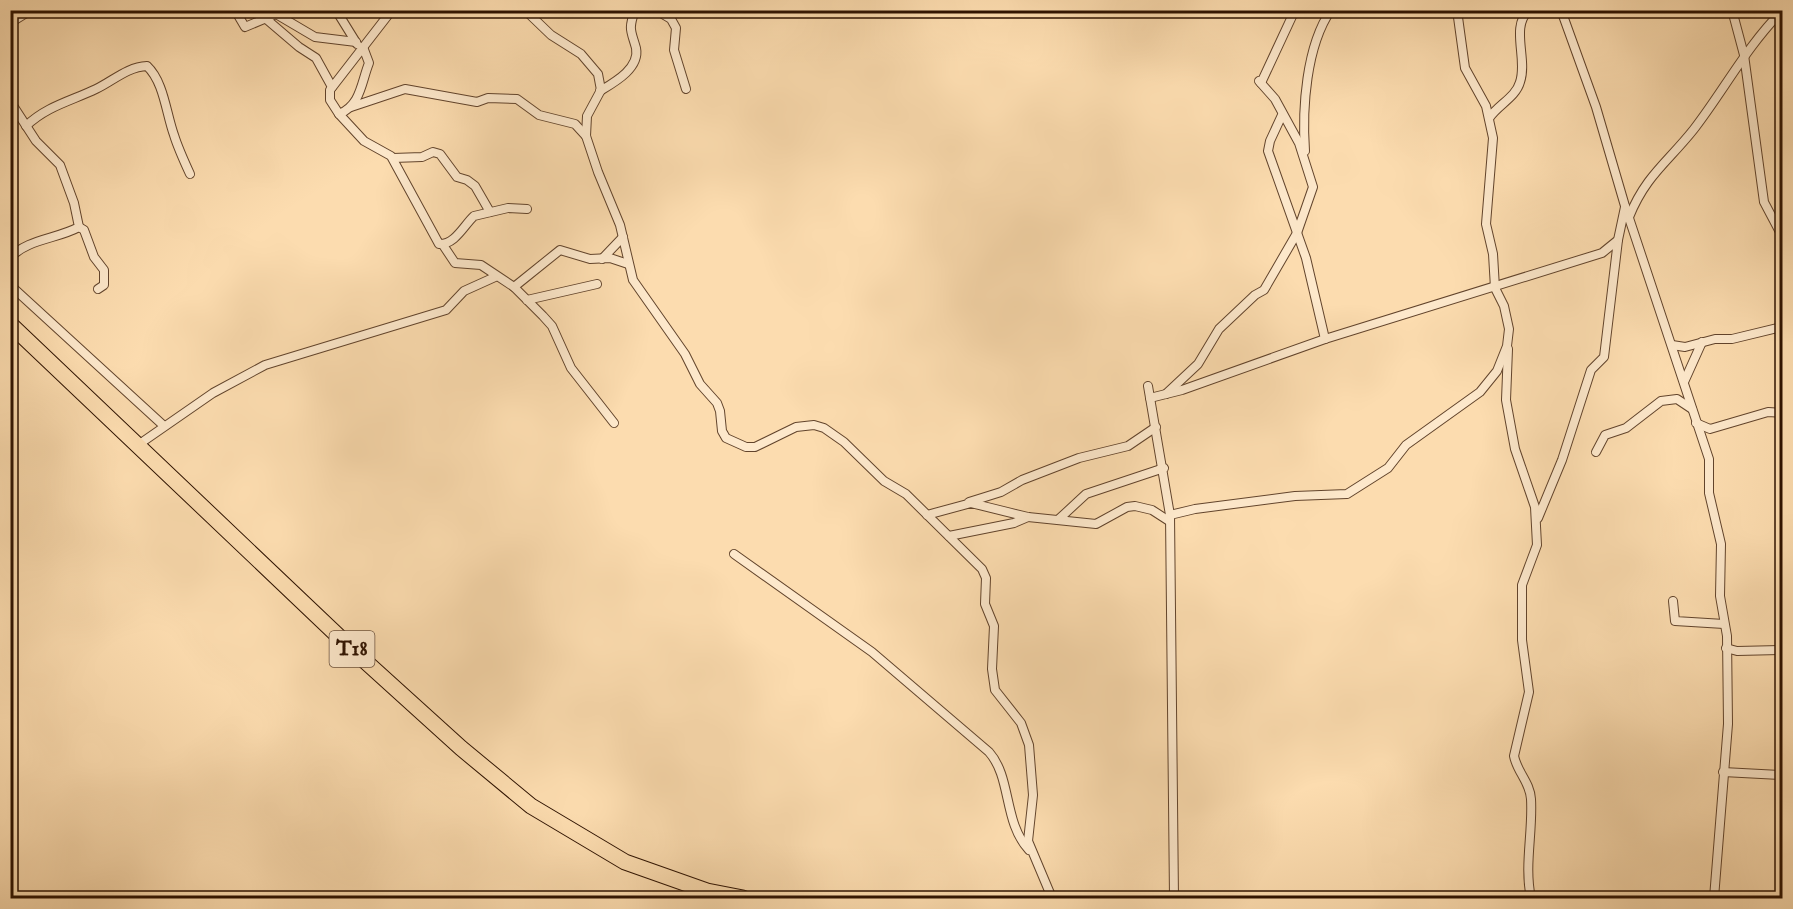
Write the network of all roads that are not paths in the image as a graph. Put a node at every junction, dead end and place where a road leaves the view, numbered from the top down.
1 (32, 10) edge
2 (235, 10) edge
3 (336, 10) edge
4 (392, 10) edge
5 (525, 10) edge
6 (635, 10) edge
7 (656, 10) edge
8 (1295, 10) edge
9 (1331, 10) edge
10 (1457, 10) edge
11 (1528, 10) edge
12 (1561, 10) edge
13 (1732, 10) edge
14 (1782, 11) edge
15 (265, 18) junction
16 (10, 23) edge
17 (360, 46) junction
18 (1744, 55) junction
19 (332, 87) junction
20 (686, 89) dead end
21 (600, 91) junction
22 (10, 101) edge
23 (351, 107) junction
24 (339, 114) junction
25 (1282, 115) junction
26 (1490, 117) junction
27 (26, 126) junction
28 (586, 136) junction
29 (393, 158) junction
30 (1306, 161) junction
31 (190, 174) dead end
32 (1625, 207) junction
33 (527, 209) dead end
34 (490, 212) junction
35 (1629, 217) junction
36 (79, 227) junction
37 (1297, 233) junction
38 (1782, 236) edge
39 (623, 237) junction
40 (1618, 240) junction
41 (443, 245) junction
42 (10, 258) edge
43 (602, 259) junction
44 (628, 264) junction
45 (495, 277) junction
46 (597, 284) dead end
47 (10, 285) edge
48 (514, 287) junction
49 (1495, 288) junction
50 (98, 289) dead end
51 (527, 300) junction
52 (10, 324) edge
53 (1782, 327) edge
54 (1325, 339) junction
55 (1702, 342) junction
56 (1672, 345) junction
57 (1507, 346) junction
58 (1684, 382) junction
59 (1148, 386) dead end
60 (1166, 394) junction
61 (1150, 398) junction
62 (1692, 409) junction
63 (1782, 413) edge
64 (614, 423) dead end
65 (1696, 423) junction
66 (164, 426) junction
67 (1156, 427) junction
68 (138, 445) junction
69 (1596, 452) dead end
70 (1164, 468) junction
71 (964, 503) junction
72 (927, 515) junction
73 (1028, 517) junction
74 (1170, 518) junction
75 (1059, 519) junction
76 (1535, 524) junction
77 (949, 536) junction
78 (734, 554) dead end
79 (1673, 601) dead end
80 (1724, 624) junction
81 (1726, 648) junction
82 (1782, 650) edge
83 (1722, 772) junction
84 (1782, 774) edge
85 (1032, 852) junction
86 (743, 898) edge
87 (1052, 898) edge
88 (1174, 898) edge
89 (1532, 898) edge
90 (1714, 898) edge

1 - 16 street
2 - 15 street
3 - 17 street
4 - 17 street
5 - 21 street
6 - 21 street
7 - 20 street
8 - 25 street
9 - 30 street
10 - 26 street
11 - 26 street
12 - 32 street
13 - 18 street
14 - 18 street
15 - 17 street
15 - 19 street
17 - 19 street
17 - 23 street
18 - 35 street
18 - 38 street
19 - 24 street
21 - 28 street
22 - 27 street
23 - 24 street
23 - 28 street
24 - 29 street
25 - 30 street
25 - 37 street
26 - 49 street
27 - 31 street
27 - 36 street
28 - 39 street
29 - 34 street
29 - 41 street
30 - 37 street
32 - 35 street
32 - 40 street
33 - 34 street
34 - 41 street
35 - 56 street
36 - 42 street
36 - 50 street
37 - 54 street
37 - 60 street
39 - 43 street
39 - 44 street
40 - 49 street
40 - 76 street
41 - 45 street
43 - 44 street
43 - 48 street
44 - 72 street
45 - 48 street
45 - 66 street
46 - 51 street
47 - 66 street
48 - 51 street
49 - 54 street
49 - 57 street
51 - 64 street
52 - 68 highway, T18
53 - 55 street
54 - 60 street
55 - 56 street
55 - 58 street
56 - 58 street
57 - 74 street
57 - 76 street
58 - 62 street
59 - 61 street
60 - 61 street
61 - 67 street
62 - 65 street
62 - 69 street
63 - 65 street
65 - 80 street
66 - 68 street
67 - 70 street
67 - 71 street
68 - 86 highway, T18
70 - 74 street
70 - 75 street
71 - 72 street
71 - 73 street
72 - 77 street
73 - 75 street
73 - 77 street
74 - 75 street
74 - 88 street
76 - 89 street
77 - 85 street
78 - 85 street
79 - 80 street
80 - 81 street
81 - 82 street
81 - 83 street
83 - 84 street
83 - 90 street
85 - 87 street

